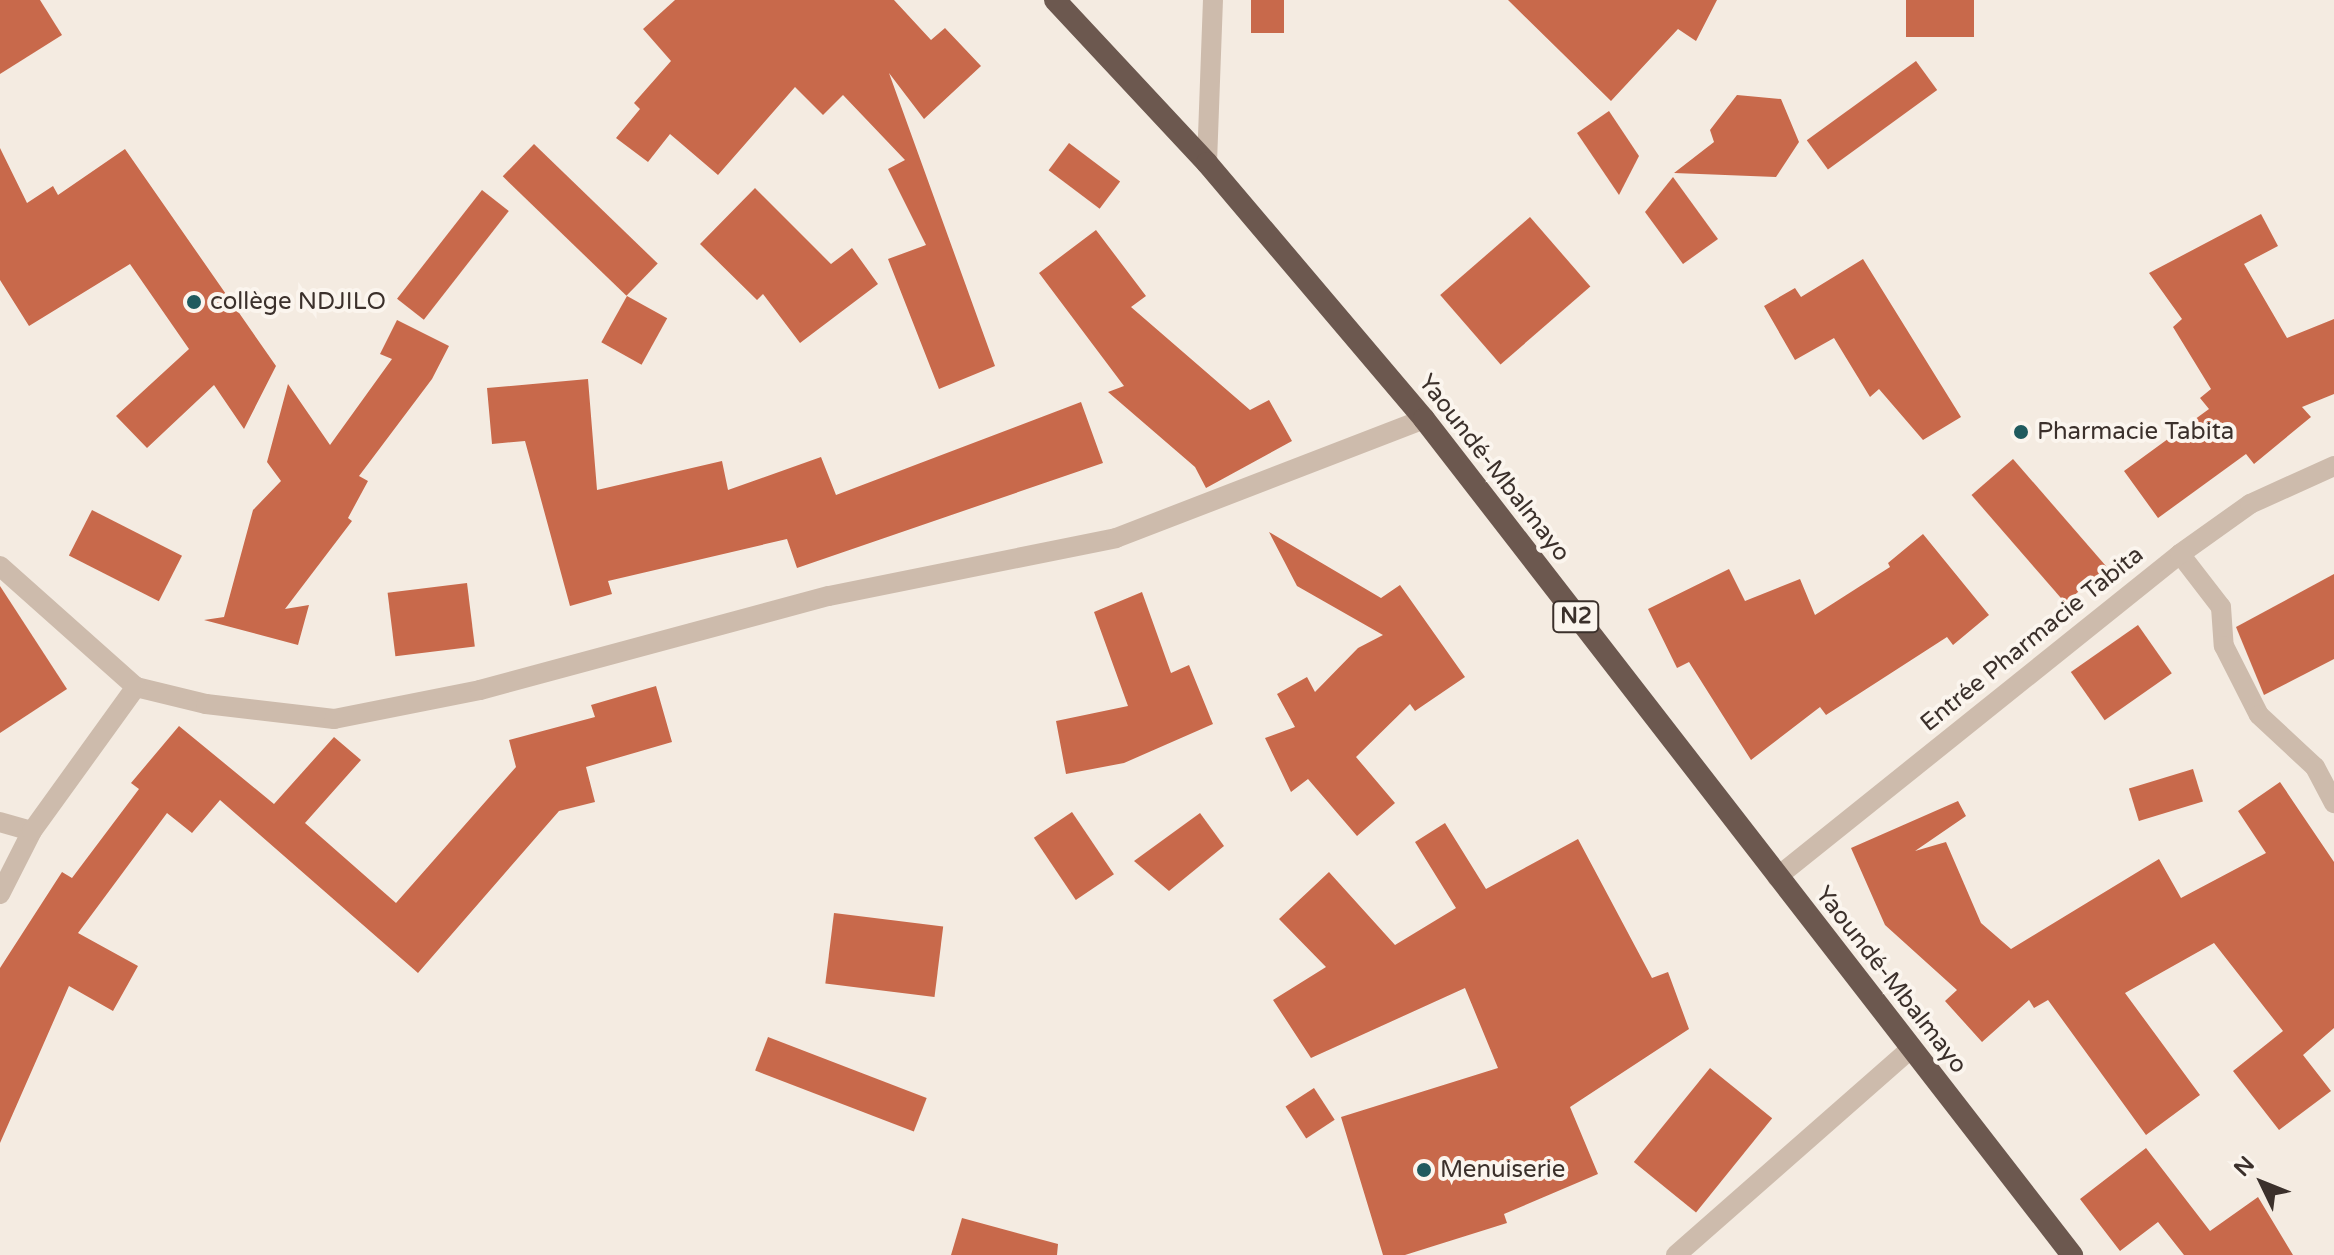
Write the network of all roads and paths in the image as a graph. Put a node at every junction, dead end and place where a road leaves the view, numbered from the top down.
1 (1055, 0) edge
2 (1213, 0) edge
3 (1207, 163) junction
4 (1424, 419) junction
5 (2334, 466) edge
6 (2180, 554) junction
7 (0, 566) edge
8 (136, 687) junction
9 (2334, 803) edge
10 (0, 822) edge
11 (32, 831) junction
12 (1777, 877) junction
13 (0, 894) edge
14 (1912, 1048) junction
15 (1676, 1255) edge
16 (2072, 1255) edge

1 - 3 highway, Yaoundé-Mbalmayo / N2
2 - 3 street
3 - 4 highway, Yaoundé-Mbalmayo / N2
4 - 8 street
4 - 12 highway, Yaoundé-Mbalmayo / N2
5 - 6 street, Entrée Pharmacie Tabita
6 - 9 street
6 - 12 street, Entrée Pharmacie Tabita
7 - 8 street
8 - 11 street
10 - 11 street
11 - 13 street
12 - 14 highway, Yaoundé-Mbalmayo / N2
14 - 15 street
14 - 16 highway, Yaoundé-Mbalmayo / N2

